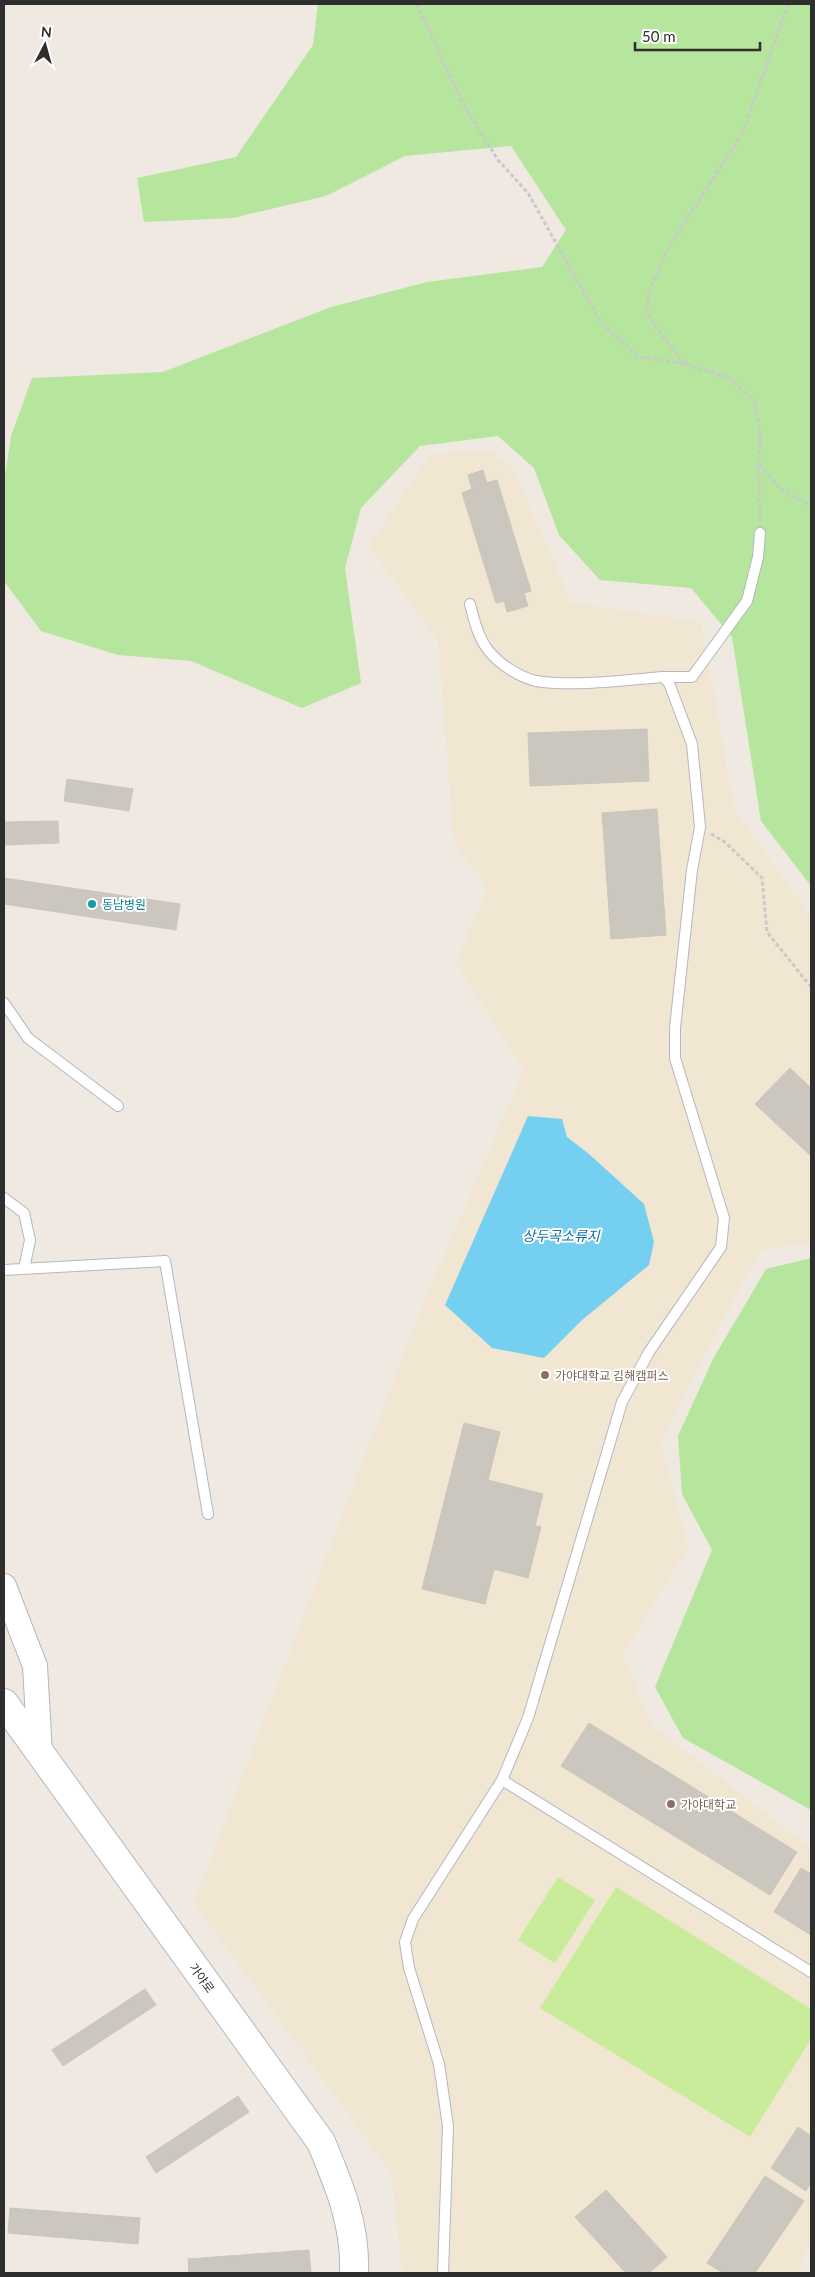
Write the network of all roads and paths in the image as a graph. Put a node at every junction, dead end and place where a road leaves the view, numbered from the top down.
1 (417, 4) edge
2 (788, 4) edge
3 (686, 364) junction
4 (758, 464) junction
5 (811, 505) edge
6 (760, 533) joint
7 (470, 604) dead end
8 (663, 677) junction
9 (700, 827) junction
10 (811, 987) edge
11 (4, 1003) edge
12 (118, 1106) dead end
13 (4, 1198) edge
14 (24, 1269) junction
15 (4, 1270) edge
16 (208, 1514) dead end
17 (4, 1586) edge
18 (4, 1703) edge
19 (40, 1753) junction
20 (502, 1780) junction
21 (811, 1972) edge
22 (354, 2273) edge
23 (444, 2273) edge

1 - 3 path
2 - 3 path
3 - 4 path
4 - 5 path
4 - 6 path
6 - 8 lane
7 - 8 lane
8 - 9 lane
9 - 10 path
9 - 20 lane
11 - 12 lane
13 - 14 lane
14 - 15 lane
14 - 16 lane
17 - 19 street
18 - 19 main road, 가야로
19 - 22 main road, 가야로
20 - 21 lane
20 - 23 lane

